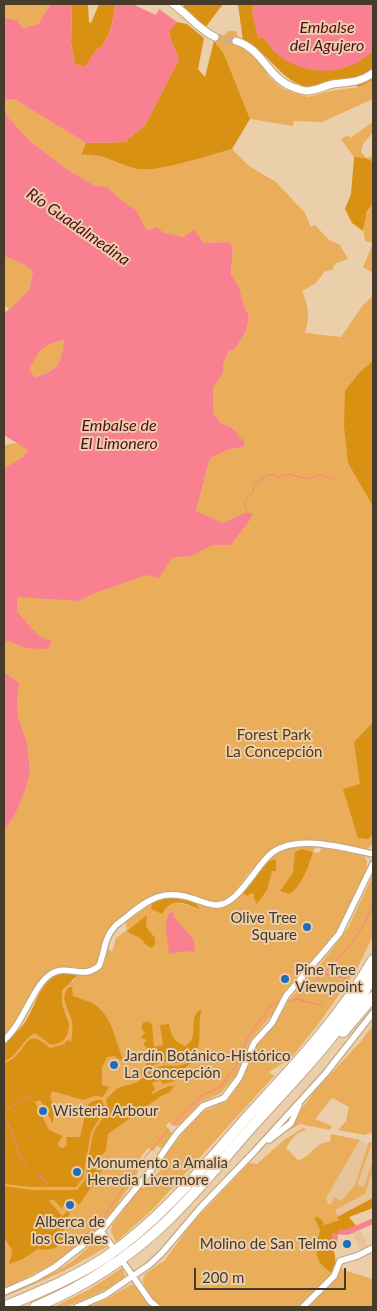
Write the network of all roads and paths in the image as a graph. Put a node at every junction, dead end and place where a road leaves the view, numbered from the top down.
1 (173, 4) edge
2 (215, 37) tunnel mouth
3 (236, 41) tunnel mouth
4 (373, 73) edge
5 (373, 854) edge
6 (373, 864) edge
7 (373, 960) edge
8 (373, 977) edge
9 (373, 997) edge
10 (373, 1013) edge
11 (4, 1040) edge
12 (316, 1056) junction
13 (101, 1231) junction
14 (111, 1245) dead end
15 (373, 1248) edge
16 (125, 1265) dead end
17 (133, 1276) junction
18 (4, 1292) edge
19 (4, 1307) edge
20 (35, 1307) edge
21 (77, 1307) edge
22 (157, 1307) edge
23 (303, 1307) edge

1 - 2 street
3 - 4 street
5 - 11 street
6 - 13 street
7 - 19 highway
8 - 12 highway
9 - 12 highway
10 - 17 street
12 - 20 highway
13 - 14 street
13 - 18 street
15 - 23 street
16 - 17 street
17 - 21 street
17 - 22 street

